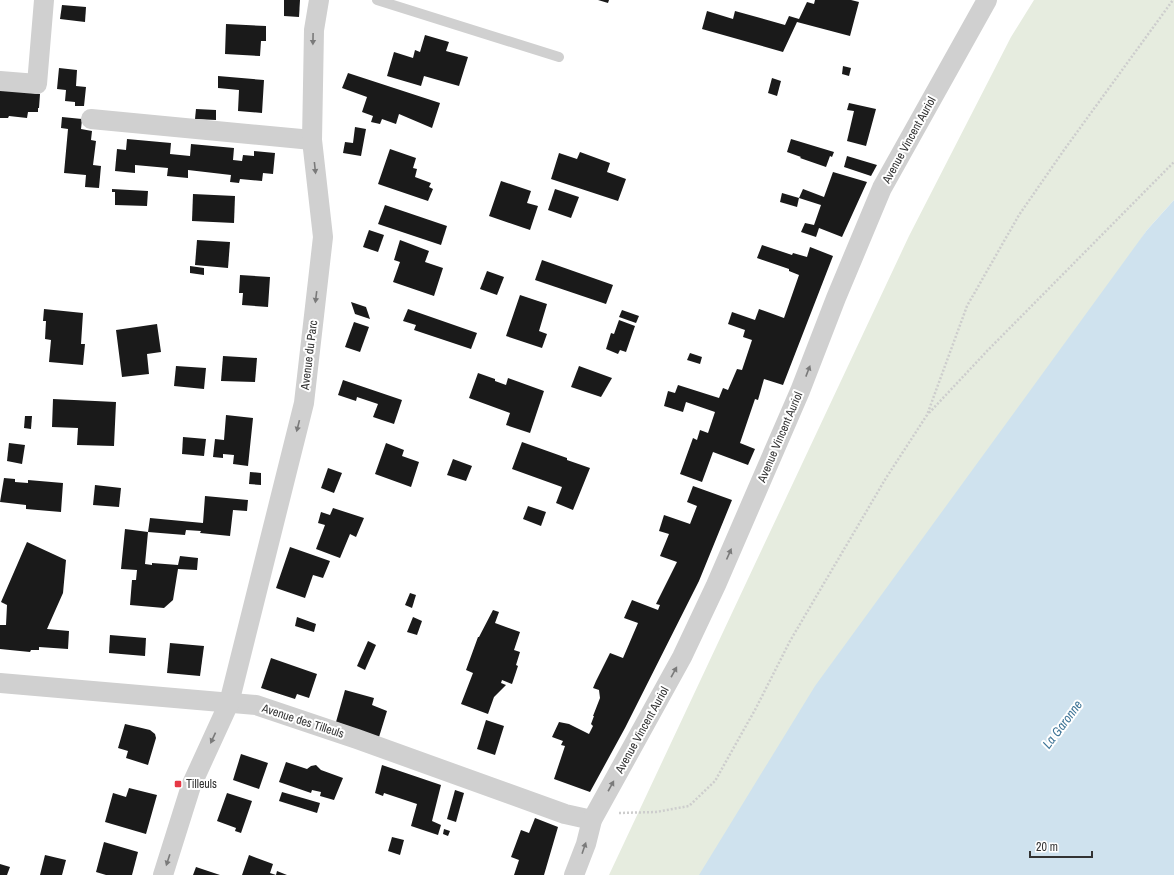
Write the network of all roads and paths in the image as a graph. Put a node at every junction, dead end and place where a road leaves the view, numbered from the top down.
1 (44, 0) edge
2 (319, 0) edge
3 (377, 0) edge
4 (987, 0) edge
5 (1173, 0) edge
6 (559, 57) dead end
7 (0, 82) edge
8 (91, 119) dead end
9 (312, 140) junction
10 (1174, 162) edge
11 (927, 415) junction
12 (0, 682) edge
13 (230, 703) junction
14 (618, 813) dead end
15 (592, 820) junction
16 (163, 875) edge
17 (574, 875) edge

1 - 7 street
2 -> 9 street, Avenue du Parc
3 - 6 lane
15 -> 4 street, Avenue Vincent Auriol
5 - 11 path
8 - 9 street
9 -> 13 street, Avenue du Parc
10 - 11 path
11 - 14 path
12 - 13 street, Avenue des Tilleuls
13 - 15 street, Avenue des Tilleuls
13 -> 16 street, Avenue du Parc
17 -> 15 street, Avenue Vincent Auriol

